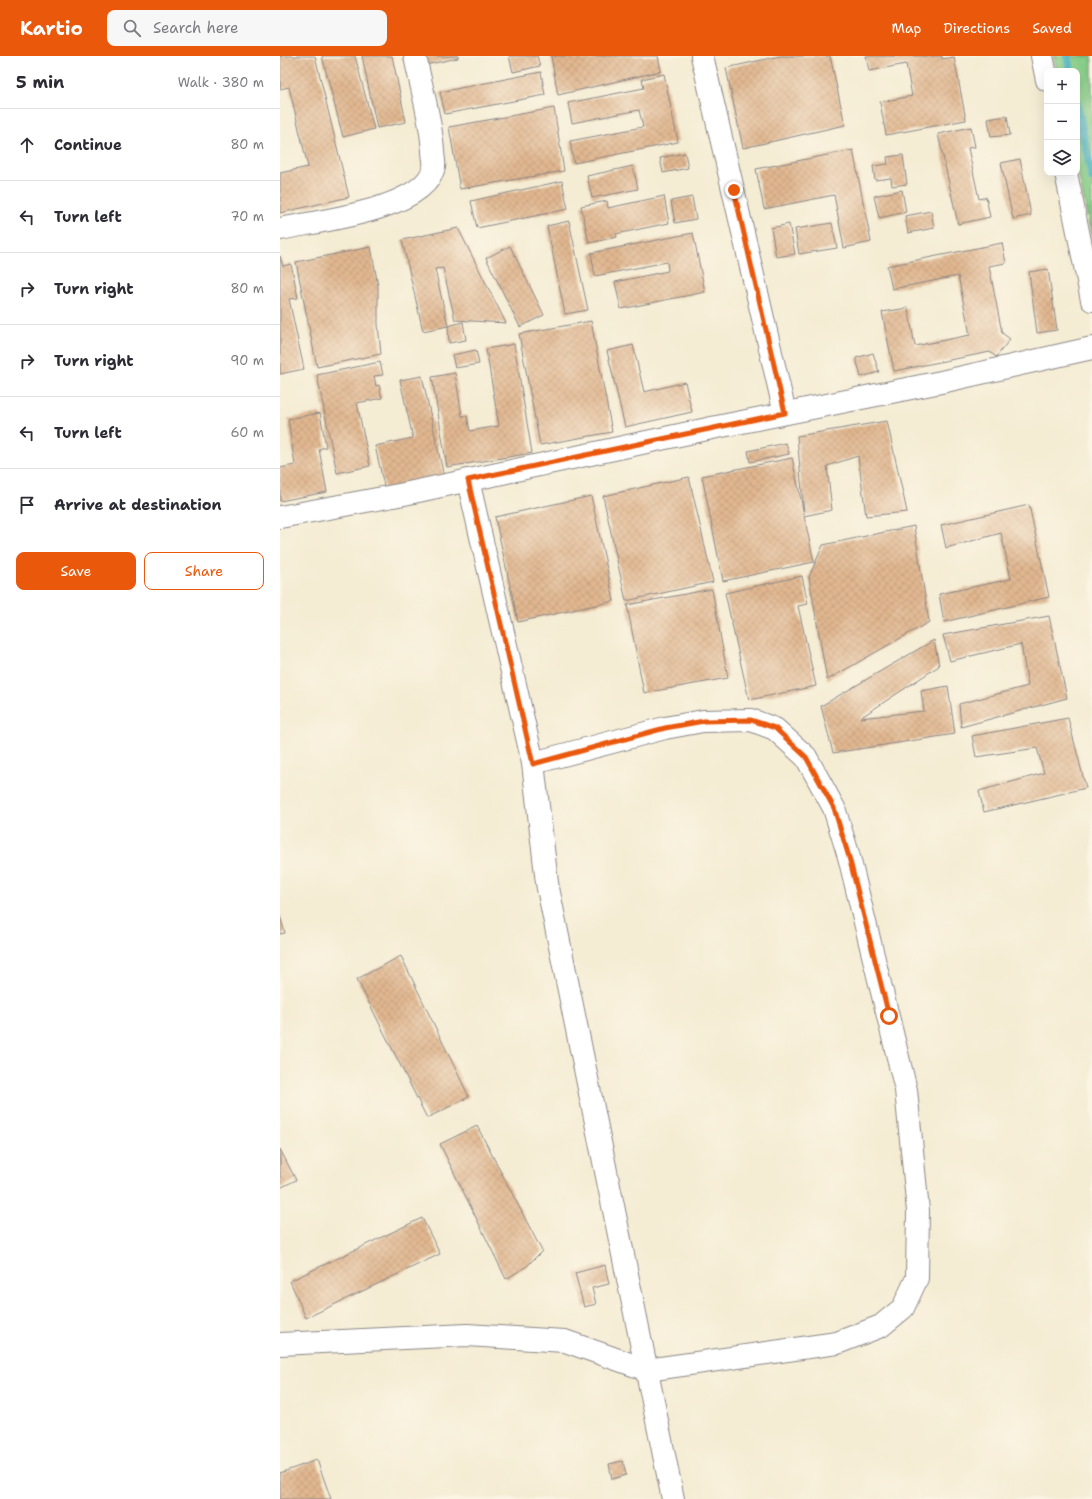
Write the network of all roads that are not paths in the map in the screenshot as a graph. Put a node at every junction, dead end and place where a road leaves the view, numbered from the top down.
1 (415, 56) edge
2 (702, 56) edge
3 (1042, 56) edge
4 (1044, 68) edge
5 (1067, 176) edge
6 (280, 229) edge
7 (1092, 300) edge
8 (1092, 348) edge
9 (785, 413) junction
10 (468, 480) junction
11 (280, 517) edge
12 (533, 764) junction
13 (280, 1344) edge
14 (647, 1370) junction
15 (673, 1499) edge

1 - 6 street
2 - 9 street
3 - 4 street
5 - 7 street
8 - 9 street
9 - 10 street
10 - 11 street
10 - 12 street
12 - 14 street
12 - 14 street
13 - 14 street
14 - 15 street

